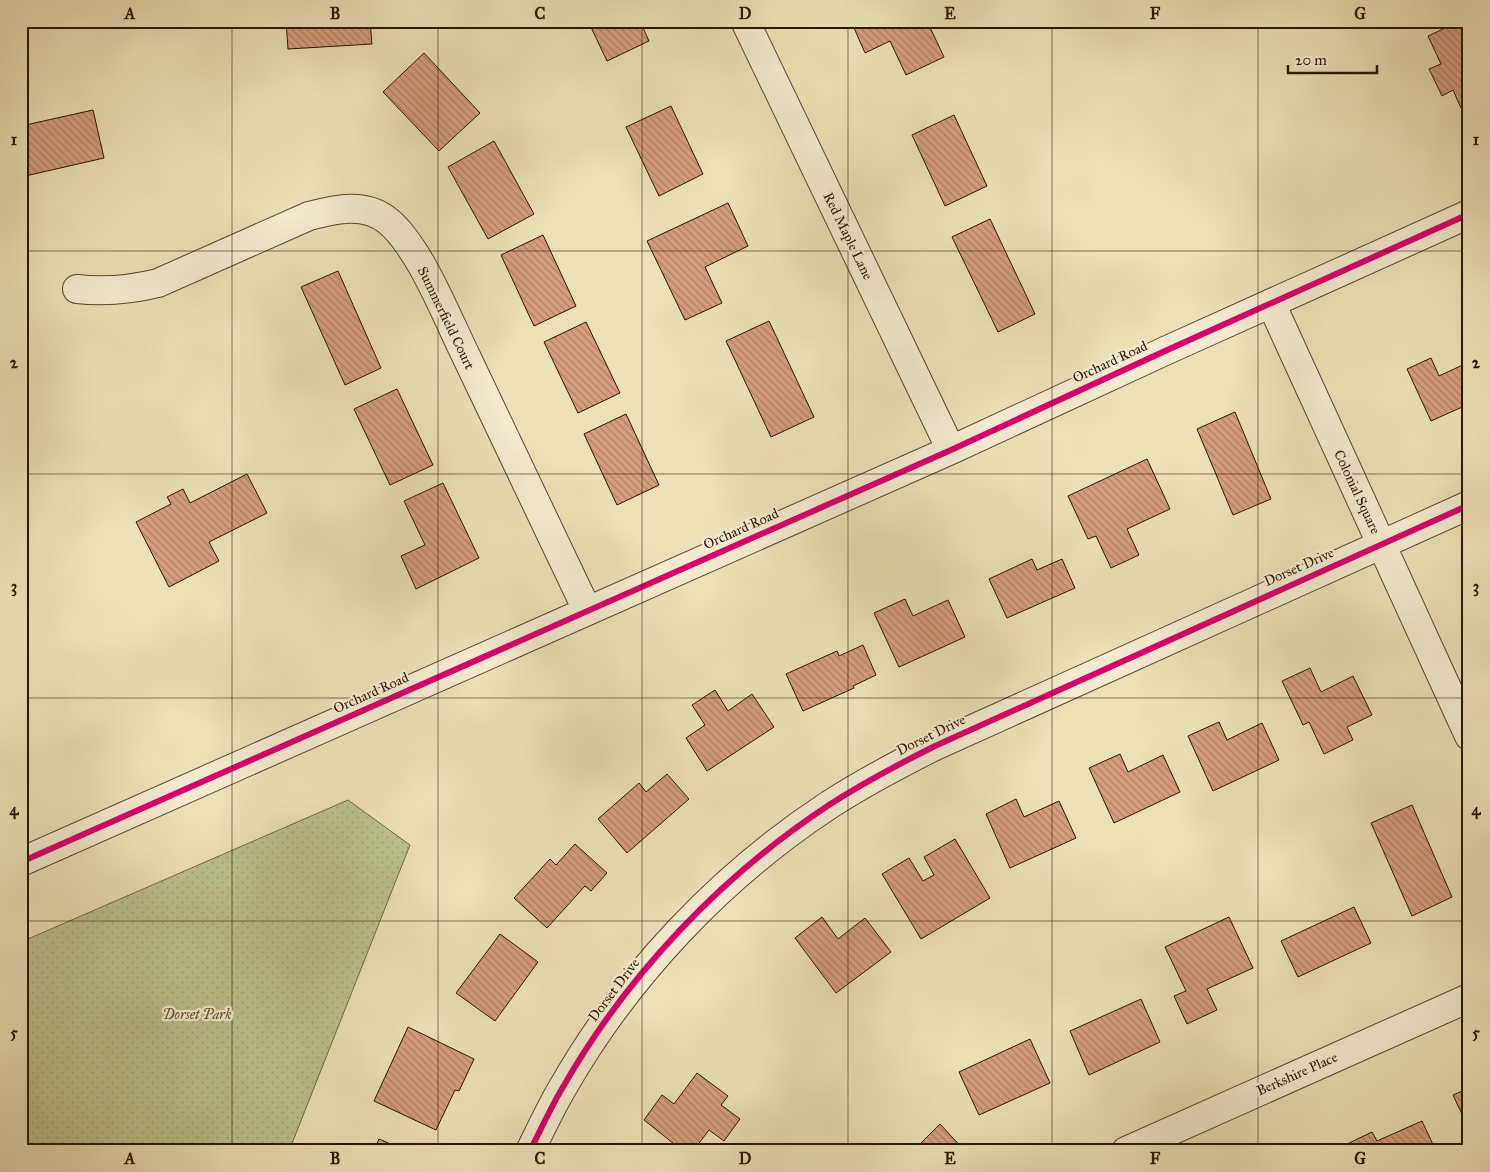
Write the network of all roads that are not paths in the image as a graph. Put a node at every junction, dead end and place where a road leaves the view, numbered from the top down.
1 (745, 21) edge
2 (1469, 214) edge
3 (77, 289) dead end
4 (1271, 303) junction
5 (951, 450) junction
6 (1469, 505) edge
7 (1381, 544) junction
8 (587, 610) junction
9 (1469, 736) edge
10 (21, 862) edge
11 (1469, 998) edge
12 (530, 1151) edge
13 (1126, 1151) edge

1 - 5 street, Red Maple Lane
2 - 4 street, Orchard Road
3 - 8 street, Summerfield Court
4 - 5 street, Orchard Road
4 - 7 street, Colonial Square
5 - 8 street, Orchard Road
6 - 7 street, Dorset Drive
7 - 9 street, Colonial Square
7 - 12 street, Dorset Drive
8 - 10 street, Orchard Road
11 - 13 street, Berkshire Place

